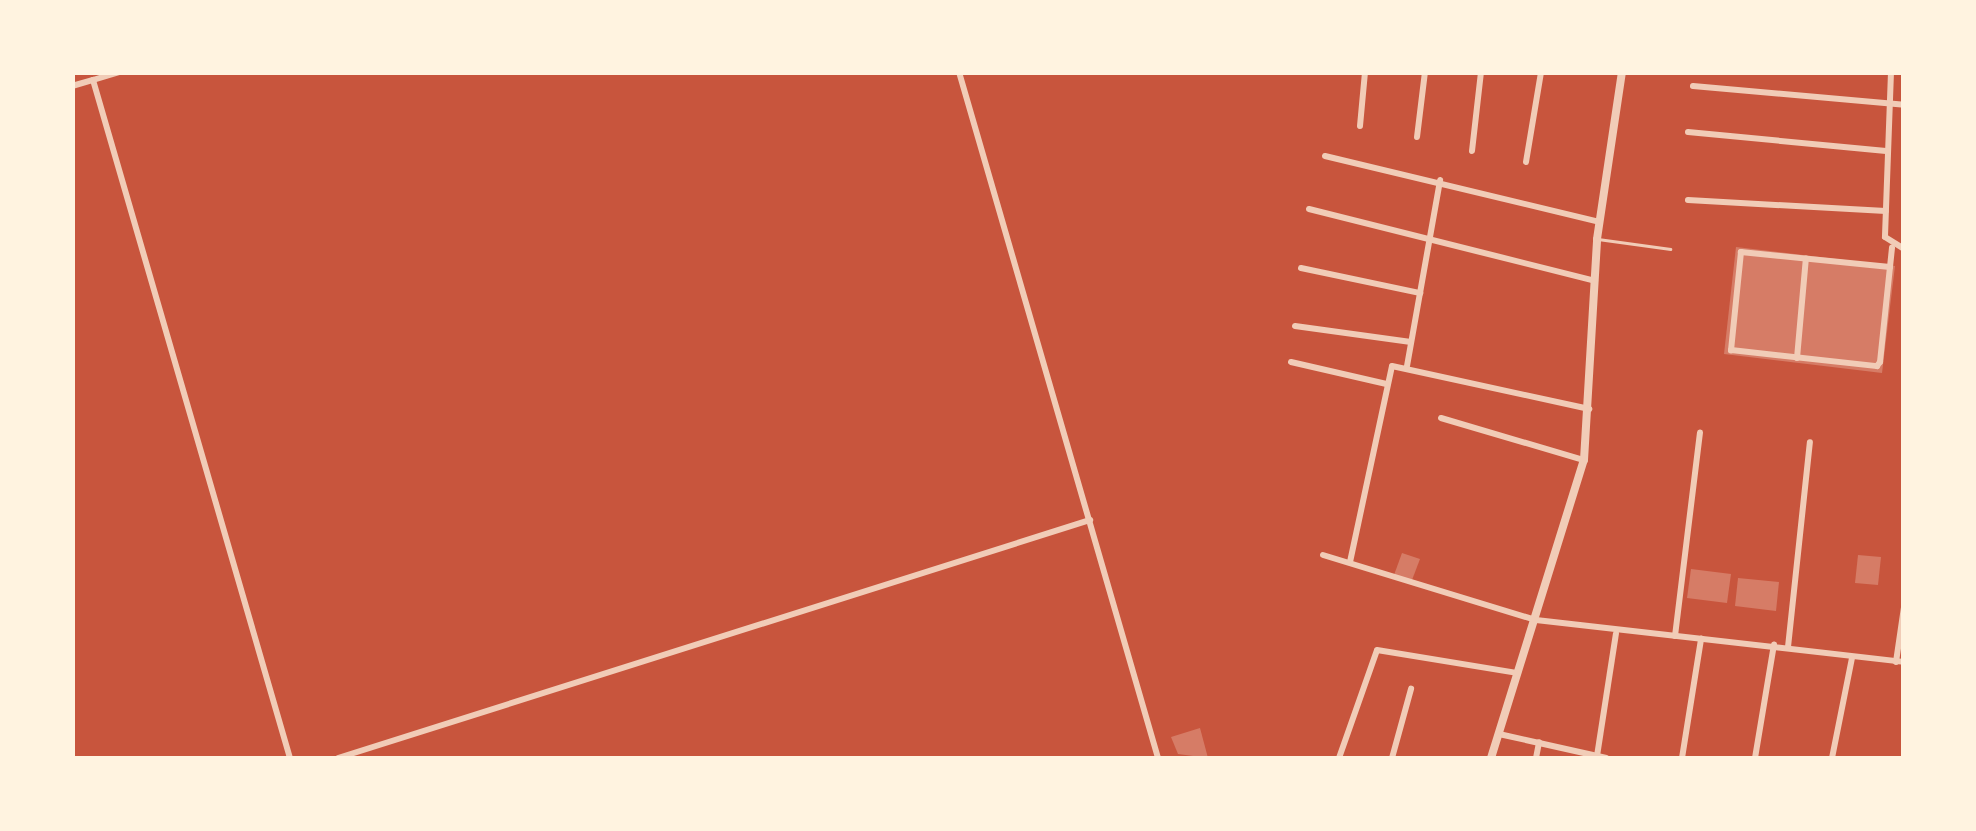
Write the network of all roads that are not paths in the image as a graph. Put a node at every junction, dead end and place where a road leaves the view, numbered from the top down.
1 (118, 72) edge
2 (959, 72) edge
3 (1365, 72) edge
4 (1426, 72) edge
5 (1481, 72) edge
6 (1540, 72) edge
7 (1622, 72) edge
8 (1891, 72) edge
9 (106, 74) edge
10 (93, 80) junction
11 (72, 86) edge
12 (1693, 86) dead end
13 (1889, 104) junction
14 (1904, 105) edge
15 (1360, 126) dead end
16 (1688, 132) dead end
17 (1417, 137) dead end
18 (1472, 151) dead end
19 (1886, 151) junction
20 (1324, 156) dead end
21 (1526, 162) dead end
22 (1440, 180) junction
23 (1688, 200) dead end
24 (1309, 209) dead end
25 (1886, 212) junction
26 (1599, 222) junction
27 (1431, 236) junction
28 (1597, 238) junction
29 (1892, 248) junction
30 (1670, 249) dead end
31 (1904, 249) edge
32 (1806, 258) junction
33 (1890, 267) junction
34 (1301, 268) dead end
35 (1596, 282) junction
36 (1420, 293) junction
37 (1295, 326) dead end
38 (1411, 342) junction
39 (1797, 358) junction
40 (1291, 362) dead end
41 (1406, 366) junction
42 (1386, 384) junction
43 (1589, 409) junction
44 (1441, 418) dead end
45 (1700, 434) dead end
46 (1810, 442) dead end
47 (1584, 460) junction
48 (1090, 520) junction
49 (1322, 555) dead end
50 (1350, 562) junction
51 (1904, 607) edge
52 (1536, 620) junction
53 (1616, 633) junction
54 (1676, 636) junction
55 (1701, 639) junction
56 (1774, 645) junction
57 (1788, 647) junction
58 (1852, 658) junction
59 (1900, 662) edge
60 (1518, 673) junction
61 (1410, 689) dead end
62 (1499, 734) junction
63 (1539, 742) junction
64 (1602, 757) edge
65 (290, 758) edge
66 (338, 758) edge
67 (1158, 758) edge
68 (1339, 758) edge
69 (1392, 758) edge
70 (1491, 758) edge
71 (1536, 758) edge
72 (1682, 758) edge
73 (1755, 758) edge
74 (1832, 758) edge

1 - 9 street
2 - 48 street
3 - 15 street
4 - 17 street
5 - 18 street
6 - 21 street
7 - 26 street
8 - 13 street
9 - 10 street
10 - 11 street
10 - 65 street
12 - 13 street
13 - 14 street
13 - 19 street
16 - 19 street
19 - 25 street
20 - 22 street
22 - 26 street
22 - 27 street
23 - 25 street
24 - 27 street
25 - 29 street
26 - 28 street
27 - 35 street
27 - 36 street
28 - 30 lane
28 - 35 street
29 - 31 street
29 - 33 street
32 - 33 street
32 - 39 street
32 - 39 street
33 - 39 street
34 - 36 street
35 - 43 street
36 - 38 street
37 - 38 street
38 - 41 street
40 - 42 street
41 - 42 street
41 - 43 street
42 - 50 street
43 - 47 street
44 - 47 street
45 - 54 street
46 - 57 street
47 - 52 street
48 - 66 street
48 - 67 street
49 - 50 street
50 - 52 street
51 - 59 street
52 - 53 street
52 - 60 street
53 - 54 street
53 - 64 street
54 - 55 street
55 - 56 street
55 - 72 street
56 - 57 street
56 - 73 street
57 - 58 street
58 - 59 street
58 - 74 street
60 - 62 street
60 - 68 street
61 - 69 street
62 - 63 street
62 - 70 street
63 - 64 street
63 - 71 street

